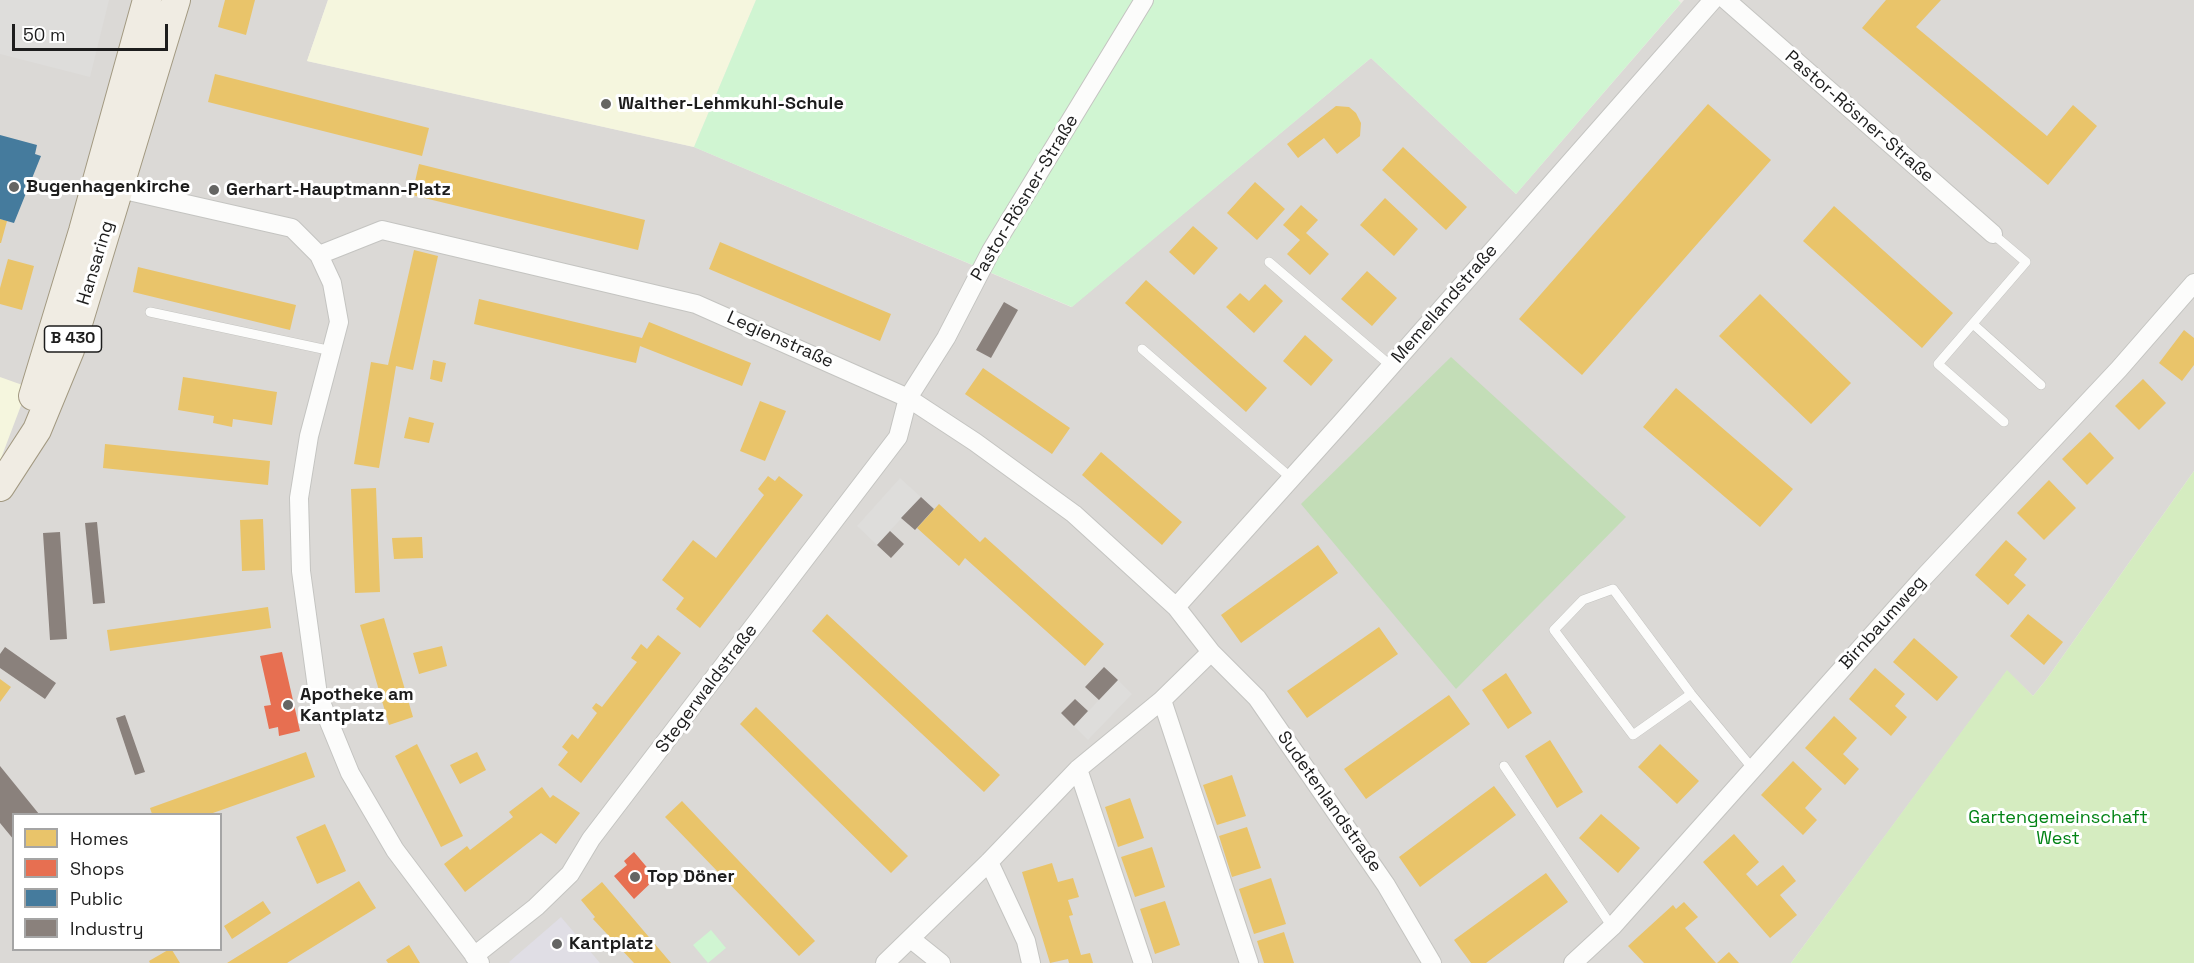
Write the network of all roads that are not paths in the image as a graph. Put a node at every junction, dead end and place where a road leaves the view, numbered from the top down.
1 (147, 0) edge
2 (176, 0) edge
3 (1144, 0) edge
4 (1713, 0) edge
5 (1726, 0) edge
6 (108, 186) junction
7 (1993, 234) joint
8 (319, 255) junction
9 (1269, 262) dead end
10 (2194, 283) edge
11 (150, 312) dead end
12 (1973, 324) junction
13 (1142, 349) dead end
14 (332, 351) junction
15 (1391, 366) junction
16 (2041, 385) dead end
17 (908, 398) junction
18 (2004, 422) dead end
19 (1290, 477) junction
20 (1, 482) edge
21 (1176, 607) junction
22 (1211, 652) junction
23 (1692, 694) junction
24 (1162, 700) junction
25 (1504, 766) dead end
26 (1753, 769) junction
27 (1078, 770) junction
28 (989, 862) junction
29 (1612, 927) junction
30 (911, 939) junction
31 (477, 959) edge
32 (885, 963) edge
33 (941, 963) edge
34 (1031, 963) edge
35 (1143, 963) edge
36 (1249, 963) edge
37 (1432, 963) edge
38 (1574, 963) edge

1 - 6 main road, Hansaring / B 430
2 - 6 main road, Hansaring / B 430
3 - 17 street, Pastor-Rösner-Straße
4 - 15 street, Memellandstraße
5 - 7 street, Pastor-Rösner-Straße
6 - 8 street
6 - 20 main road, Hansaring / B 430
7 - 12 lane
8 - 14 street
8 - 17 street, Legienstraße
9 - 15 lane
10 - 26 street, Birnbaumweg
11 - 14 lane
12 - 16 lane
12 - 18 lane
13 - 19 lane
14 - 31 street
15 - 19 street, Memellandstraße
17 - 21 street, Legienstraße
17 - 31 street, Stegerwaldstraße
19 - 21 street, Memellandstraße
21 - 22 street, Sudetenlandstraße
22 - 24 street
22 - 37 street, Sudetenlandstraße
23 - 23 lane
23 - 26 lane
24 - 27 street
24 - 36 street
25 - 29 lane
26 - 29 street, Birnbaumweg
27 - 28 street
27 - 35 street
28 - 30 street
28 - 34 street
29 - 38 street, Birnbaumweg
30 - 32 street
30 - 33 street

